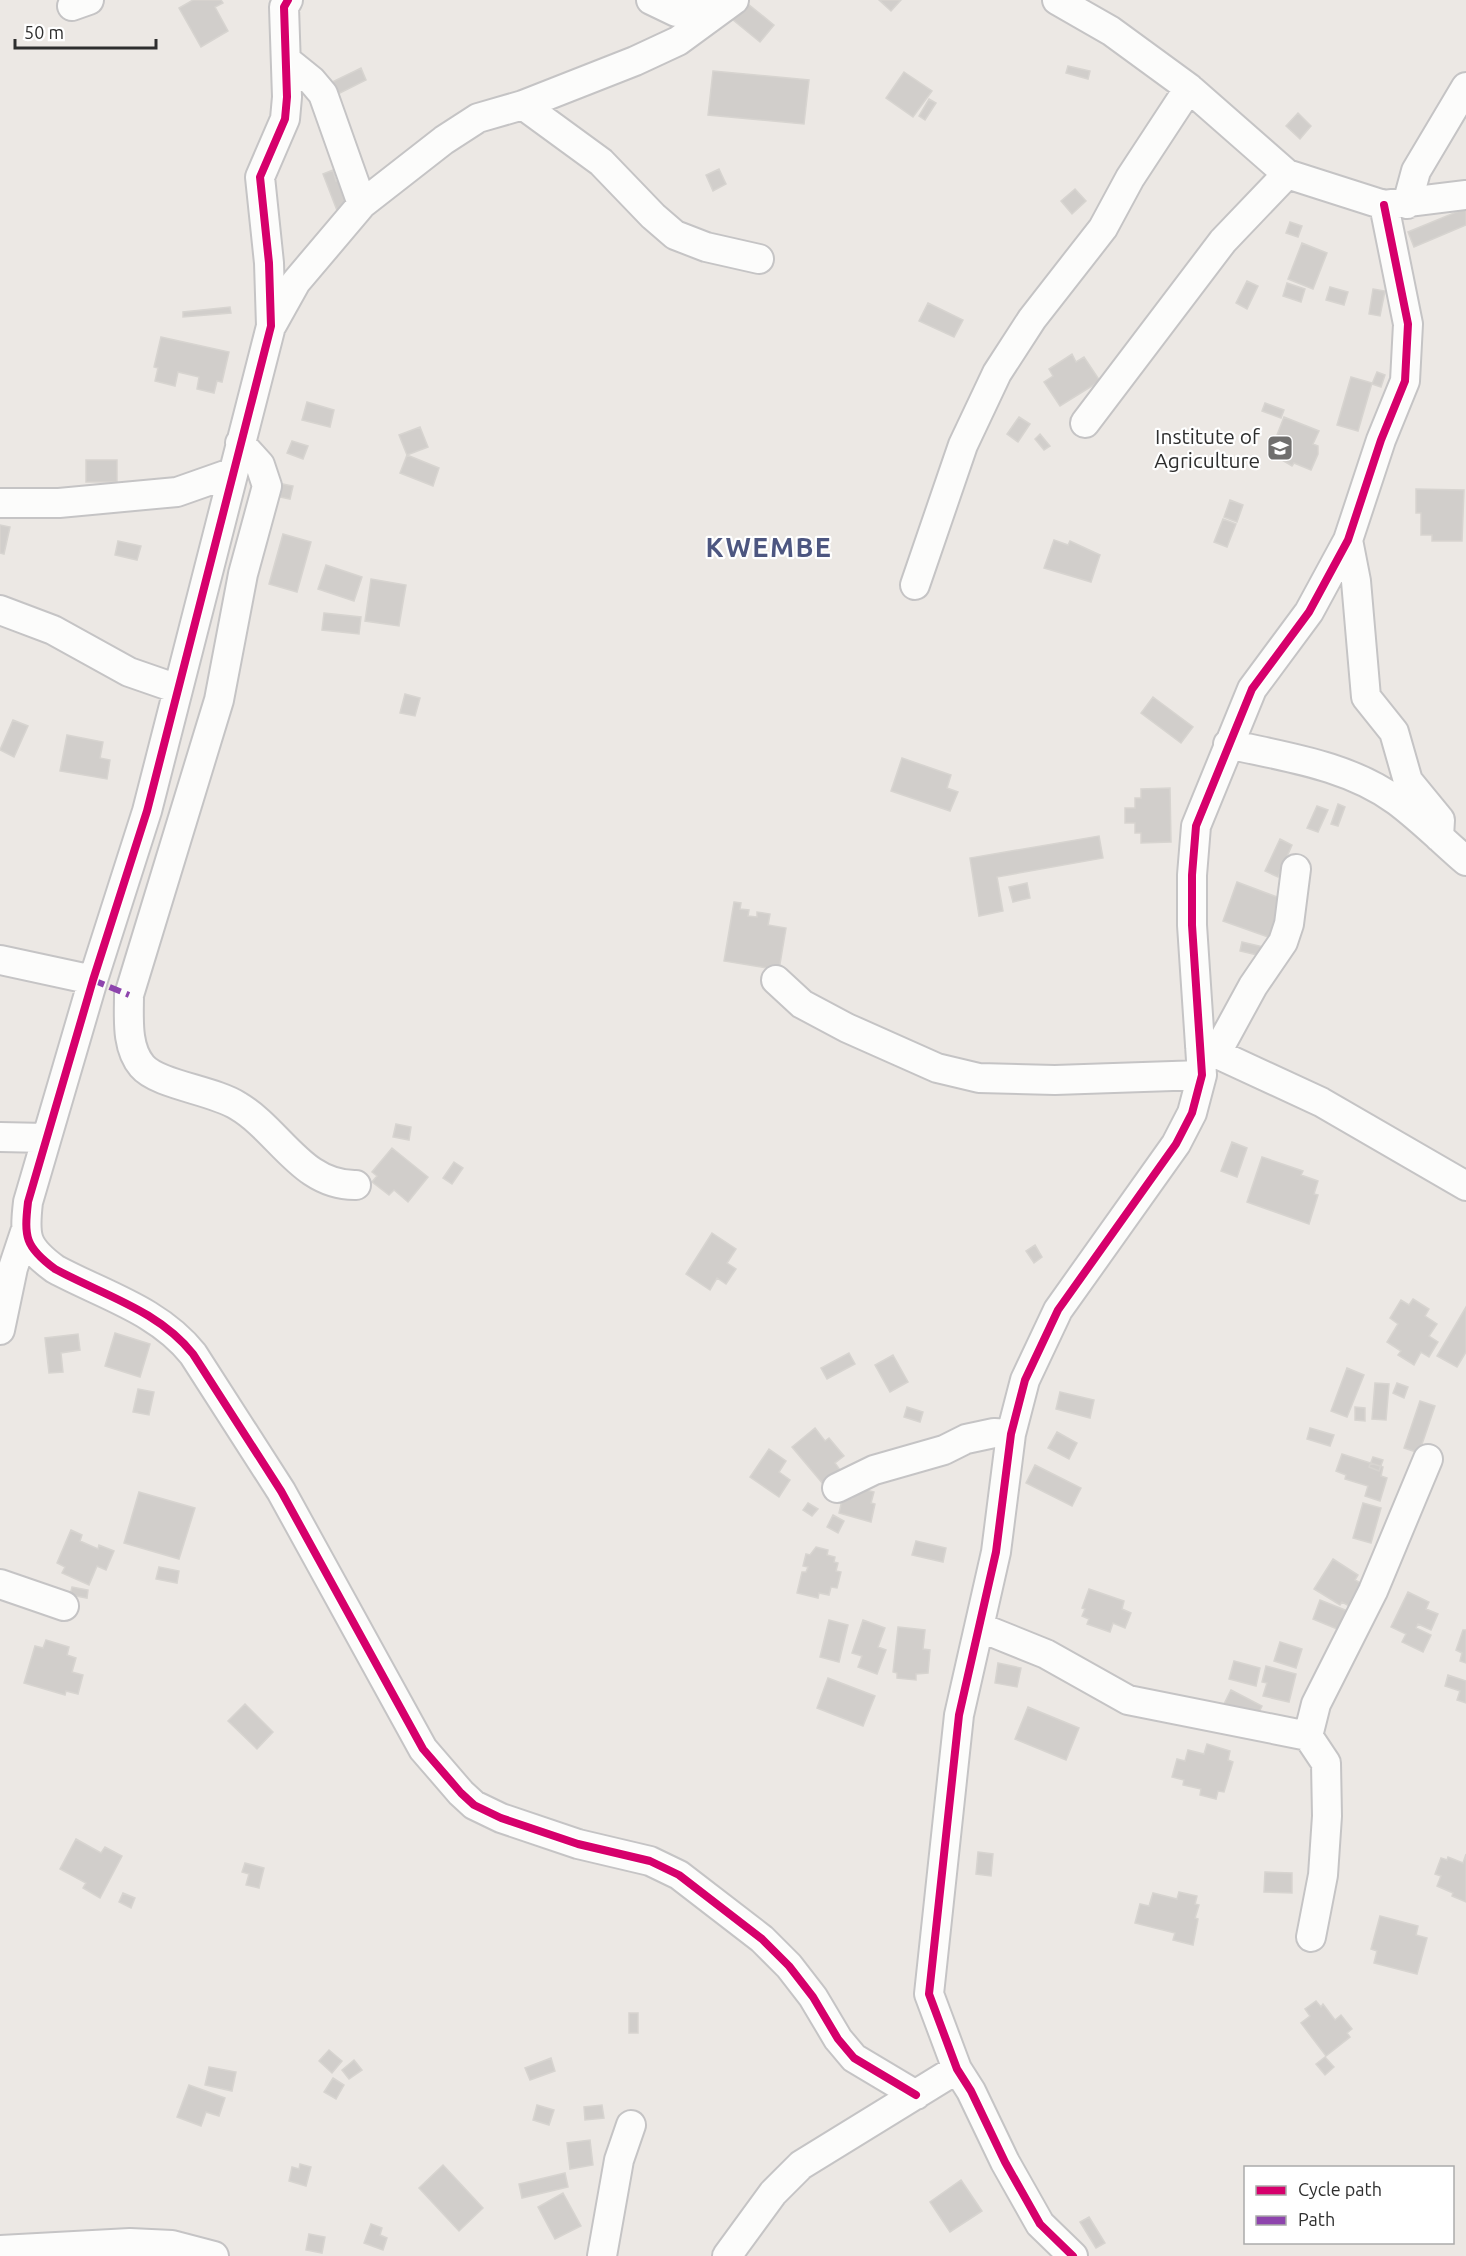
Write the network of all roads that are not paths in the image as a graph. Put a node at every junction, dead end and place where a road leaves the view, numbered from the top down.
1 (288, 0) edge
2 (651, 0) edge
3 (733, 0) edge
4 (1057, 0) edge
5 (286, 60) junction
6 (1466, 87) edge
7 (1189, 88) junction
8 (523, 105) junction
9 (1287, 174) junction
10 (1466, 195) edge
11 (362, 204) junction
12 (1395, 205) junction
13 (759, 260) dead end
14 (271, 326) junction
15 (1085, 423) dead end
16 (240, 443) junction
17 (231, 473) junction
18 (0, 503) edge
19 (1348, 540) junction
20 (915, 585) dead end
21 (0, 610) edge
22 (178, 689) junction
23 (1228, 744) junction
24 (1439, 837) junction
25 (1466, 861) edge
26 (1296, 869) dead end
27 (0, 960) edge
28 (93, 980) junction
29 (776, 980) dead end
30 (1206, 1058) junction
31 (0, 1137) edge
32 (46, 1138) junction
33 (356, 1185) dead end
34 (1466, 1186) edge
35 (25, 1232) junction
36 (0, 1330) edge
37 (1011, 1434) junction
38 (1428, 1459) dead end
39 (837, 1488) dead end
40 (0, 1584) edge
41 (64, 1606) dead end
42 (980, 1627) junction
43 (1308, 1736) junction
44 (1311, 1937) dead end
45 (957, 2069) junction
46 (916, 2096) junction
47 (631, 2125) dead end
48 (0, 2250) edge
49 (214, 2256) edge
50 (602, 2256) edge
51 (727, 2256) edge
52 (1073, 2256) edge

1 - 5 street
2 - 3 street
3 - 8 street
4 - 7 street
5 - 11 street
5 - 14 street
6 - 12 street
7 - 9 street
7 - 20 street
8 - 11 street
8 - 13 street
9 - 12 street
9 - 15 street
10 - 12 street
11 - 14 street
12 - 19 street
14 - 16 street
16 - 17 street
16 - 33 street
17 - 18 street
17 - 22 street
19 - 23 street
19 - 24 street
21 - 22 street
22 - 28 street
23 - 24 street
23 - 30 street
24 - 25 street
26 - 30 street
27 - 28 street
28 - 32 street
29 - 30 street
30 - 34 street
30 - 37 street
31 - 32 street
32 - 35 street
35 - 36 street
35 - 46 street
37 - 39 street
37 - 42 street
38 - 43 street
40 - 41 street
42 - 43 street
42 - 45 street
43 - 44 street
45 - 46 street
45 - 52 street
46 - 51 street
47 - 50 street
48 - 49 street

